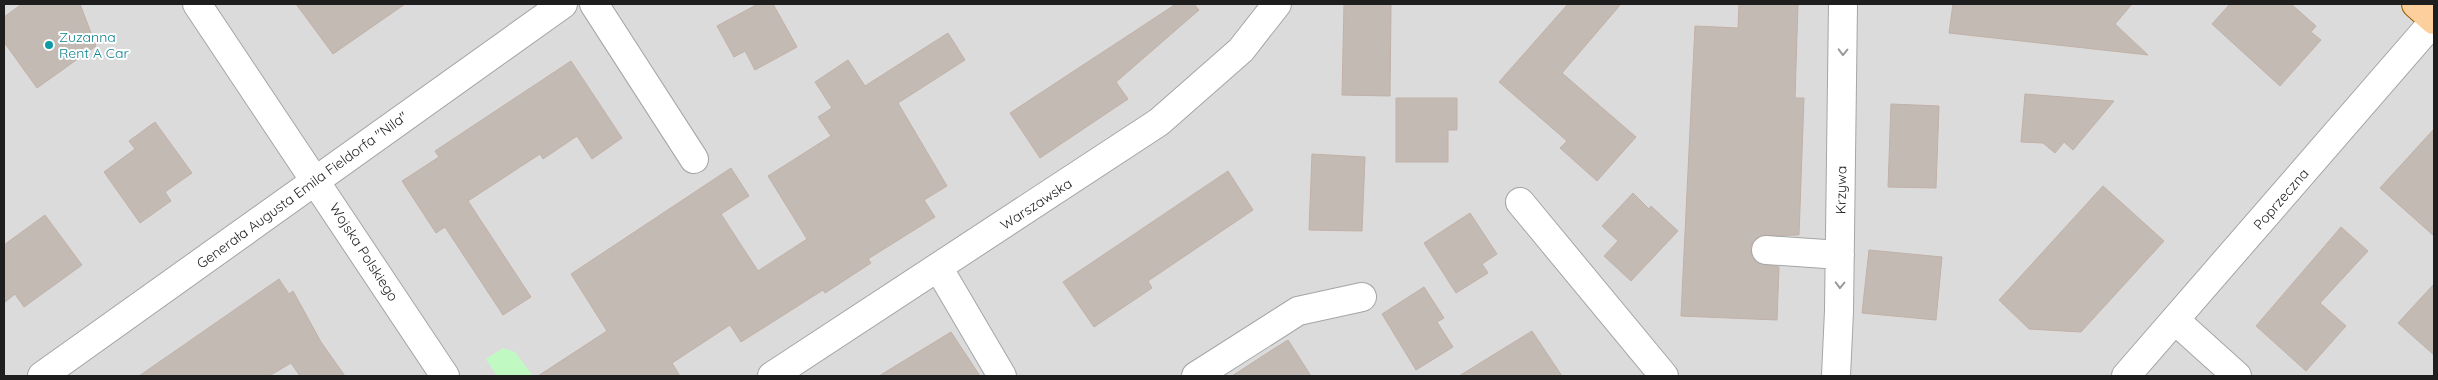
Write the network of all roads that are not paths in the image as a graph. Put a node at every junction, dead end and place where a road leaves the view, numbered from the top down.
1 (197, 4) edge
2 (563, 4) edge
3 (594, 4) edge
4 (1277, 4) edge
5 (1843, 4) edge
6 (2416, 4) edge
7 (2434, 21) edge
8 (694, 159) dead end
9 (316, 179) junction
10 (1520, 202) dead end
11 (1766, 250) dead end
12 (1840, 255) junction
13 (938, 267) junction
14 (1362, 297) dead end
15 (2176, 321) junction
16 (42, 376) edge
17 (445, 376) edge
18 (772, 376) edge
19 (1002, 376) edge
20 (1196, 376) edge
21 (1664, 376) edge
22 (1836, 376) edge
23 (2126, 376) edge
24 (2237, 376) edge

1 - 9 street, Wojska Polskiego
2 - 9 street, Generała Augusta Emila Fieldorfa "Nila"
3 - 8 street
4 - 13 street, Warszawska
5 -> 12 street, Krzywa
6 - 7 main road
7 - 15 street, Poprzeczna
9 - 16 street, Generała Augusta Emila Fieldorfa "Nila"
9 - 17 street, Wojska Polskiego
10 - 21 street
11 - 12 street
12 -> 22 street, Krzywa
13 - 18 street, Warszawska
13 - 19 street
14 - 20 street
15 - 23 street, Poprzeczna
15 - 24 street

